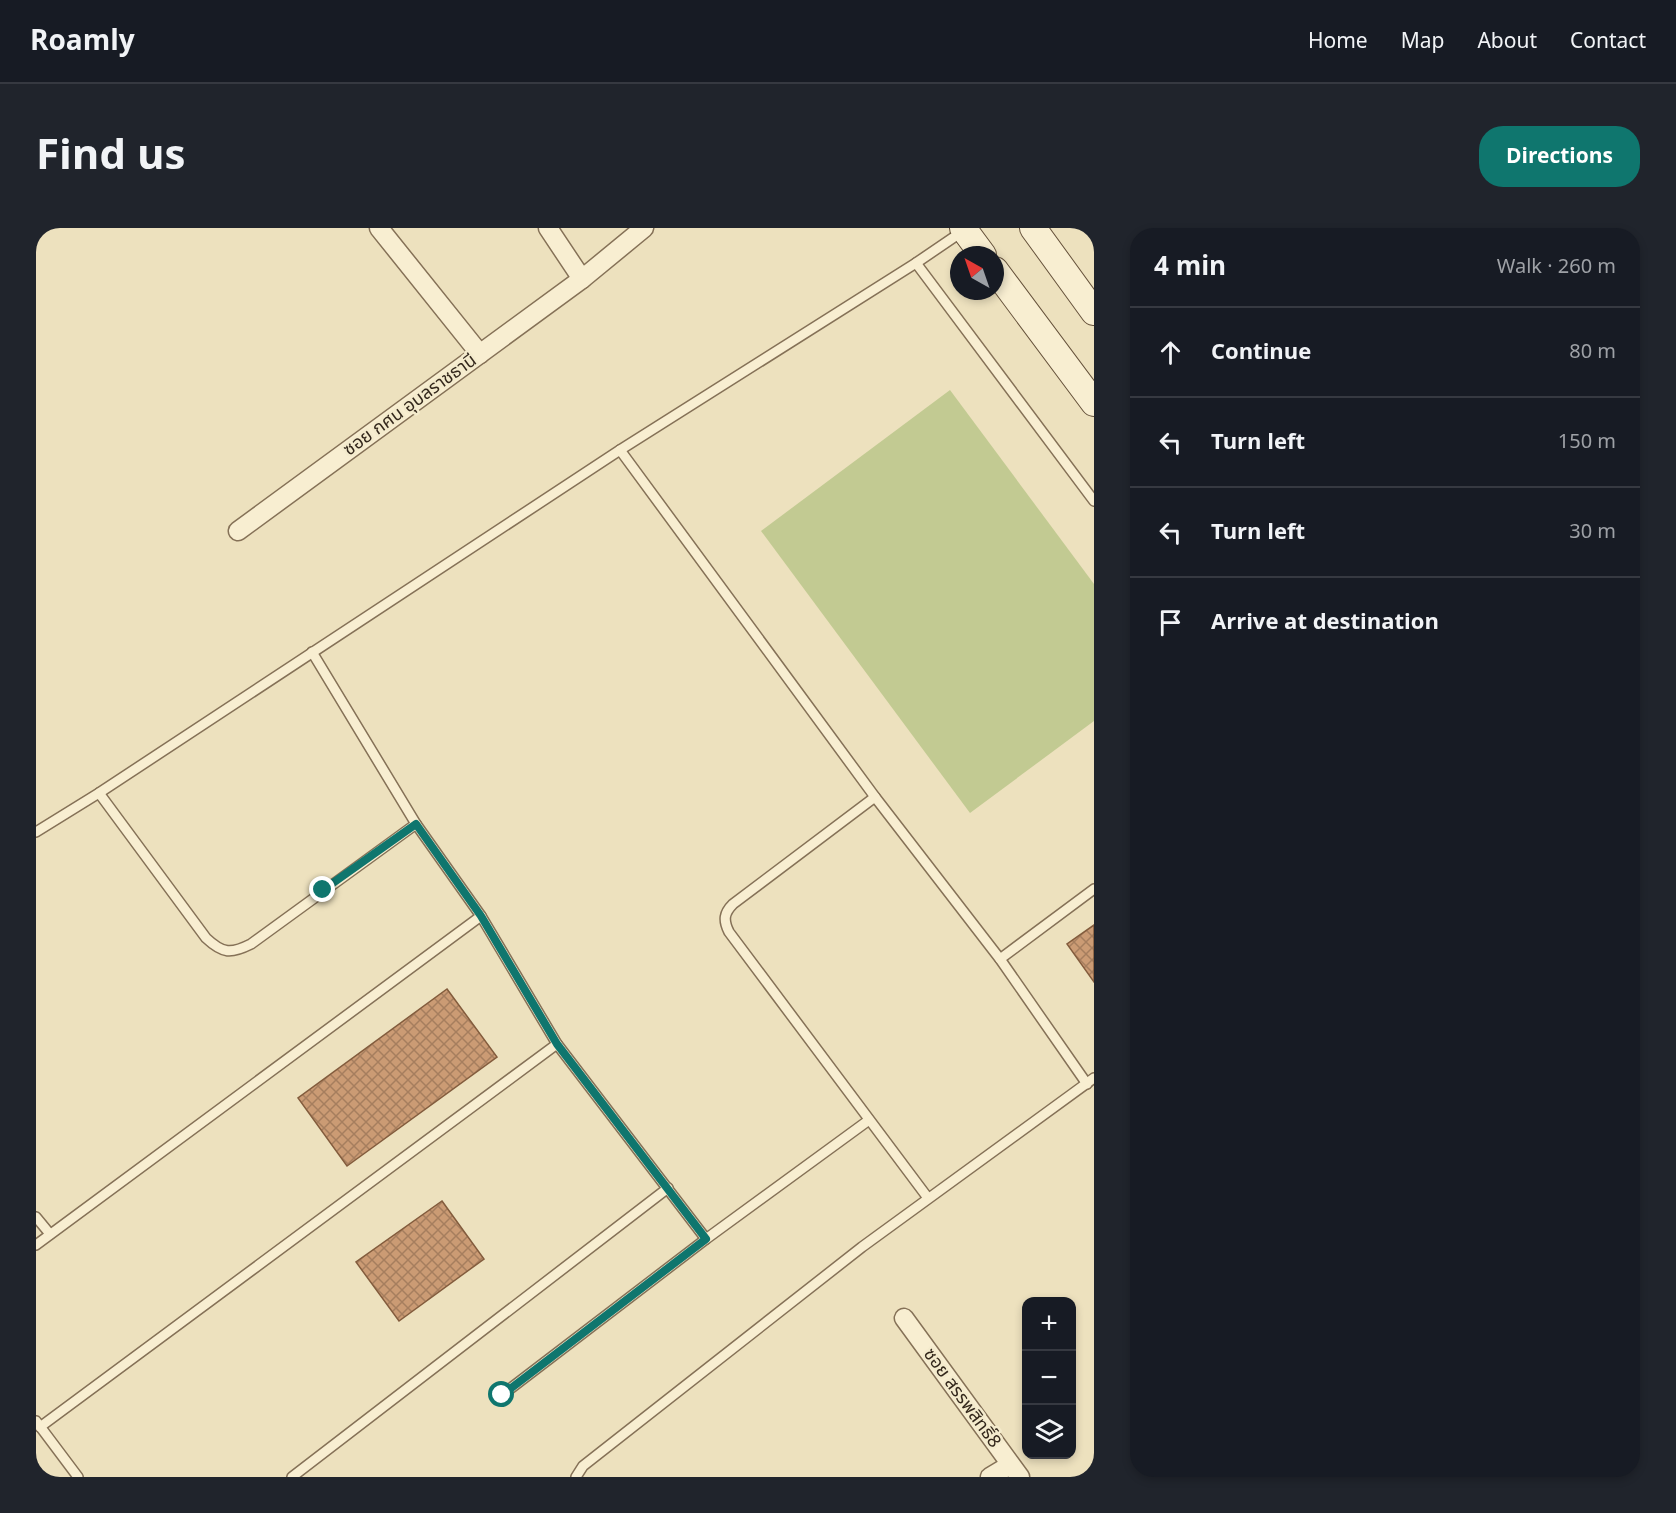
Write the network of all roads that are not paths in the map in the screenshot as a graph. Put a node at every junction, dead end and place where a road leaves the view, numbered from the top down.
1 (378, 228) edge
2 (548, 228) edge
3 (644, 228) edge
4 (1033, 228) edge
5 (964, 229) edge
6 (976, 246) edge
7 (916, 263) junction
8 (582, 279) junction
9 (1004, 282) edge
10 (1094, 312) edge
11 (480, 354) junction
12 (1094, 403) edge
13 (620, 450) junction
14 (1094, 501) edge
15 (238, 531) dead end
16 (312, 652) junction
17 (99, 793) junction
18 (875, 797) junction
19 (416, 824) junction
20 (36, 832) edge
21 (1094, 889) edge
22 (481, 916) junction
23 (1000, 959) junction
24 (557, 1044) junction
25 (1090, 1081) edge
26 (869, 1120) junction
27 (668, 1188) junction
28 (928, 1198) junction
29 (36, 1217) edge
30 (51, 1234) junction
31 (706, 1239) junction
32 (36, 1245) edge
33 (904, 1318) dead end
34 (502, 1395) dead end
35 (38, 1424) edge
36 (1015, 1471) edge
37 (78, 1477) edge
38 (292, 1477) edge
39 (576, 1477) edge
40 (990, 1477) edge

1 - 11 street
2 - 8 street
3 - 8 street, ซอย กศน อุบลราชธานี
4 - 10 main road
5 - 6 main road
5 - 7 lane
7 - 13 lane
7 - 14 lane
8 - 11 street, ซอย กศน อุบลราชธานี
9 - 12 main road
11 - 15 street, ซอย กศน อุบลราชธานี
13 - 16 lane
13 - 18 lane
16 - 17 lane
16 - 19 lane
17 - 19 lane
17 - 20 lane
18 - 23 lane
18 - 26 lane
19 - 22 lane
21 - 23 lane
22 - 24 lane
22 - 30 lane
23 - 25 lane
24 - 27 lane
24 - 35 lane
25 - 28 lane
26 - 28 lane
26 - 31 lane
27 - 31 lane
27 - 38 lane
28 - 39 lane
29 - 30 lane
30 - 32 lane
31 - 34 lane
33 - 36 street, ซอย สรรพสิทธิ์8
35 - 37 lane
36 - 40 street

